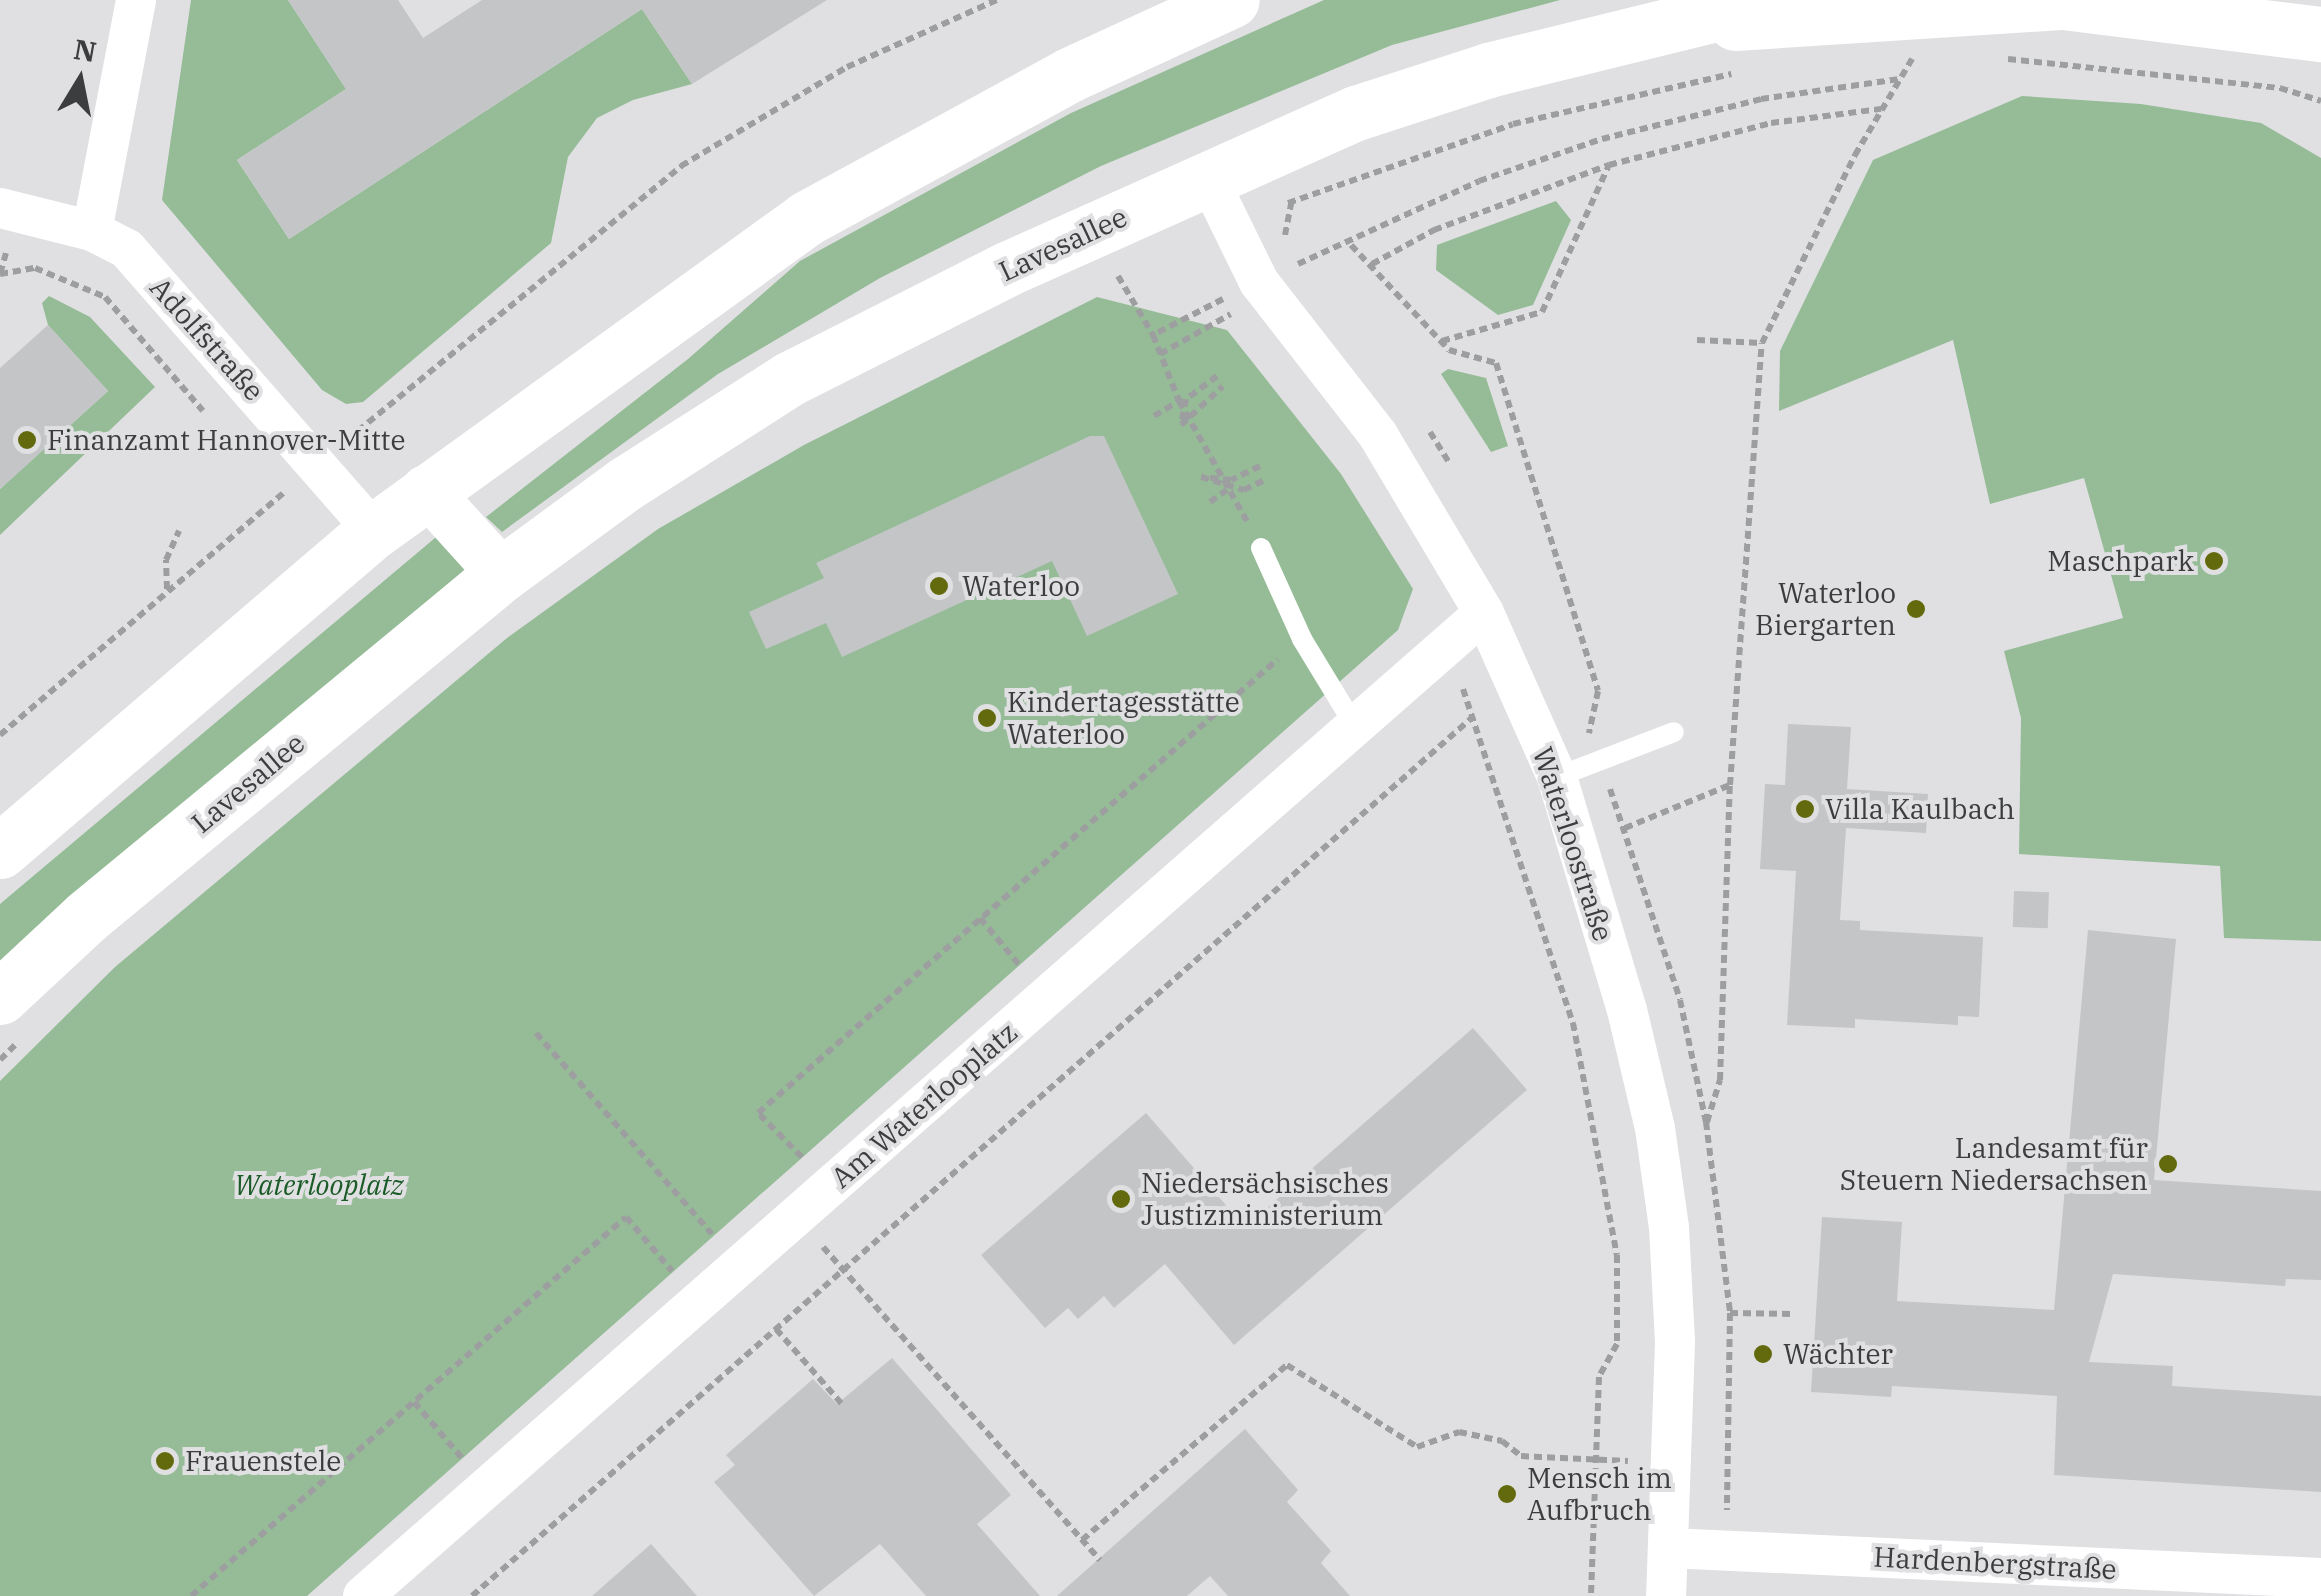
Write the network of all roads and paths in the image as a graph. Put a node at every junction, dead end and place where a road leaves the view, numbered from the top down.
1 (136, 0) edge
2 (963, 0) edge
3 (997, 0) edge
4 (1232, 0) edge
5 (1772, 0) edge
6 (970, 11) junction
7 (1677, 27) junction
8 (2321, 34) edge
9 (1895, 58) dead end
10 (1912, 58) junction
11 (1930, 58) dead end
12 (1999, 59) dead end
13 (1739, 73) dead end
14 (1900, 79) junction
15 (2321, 101) edge
16 (1882, 109) junction
17 (1609, 166) junction
18 (1208, 178) junction
19 (0, 208) edge
20 (1232, 227) junction
21 (92, 232) junction
22 (1351, 245) dead end
23 (1372, 264) junction
24 (35, 268) dead end
25 (1132, 270) dead end
26 (1118, 276) junction
27 (1259, 282) junction
28 (1100, 284) dead end
29 (1232, 313) dead end
30 (1153, 335) junction
31 (1697, 340) dead end
32 (1442, 341) junction
33 (1762, 343) junction
34 (1160, 354) junction
35 (1217, 376) dead end
36 (1223, 386) dead end
37 (1200, 388) dead end
38 (1179, 401) junction
39 (203, 411) dead end
40 (1154, 416) dead end
41 (318, 465) junction
42 (1260, 466) dead end
43 (1244, 476) dead end
44 (1266, 480) dead end
45 (1229, 488) junction
46 (426, 490) junction
47 (1210, 502) dead end
48 (374, 531) junction
49 (178, 532) dead end
50 (1261, 548) joint
51 (502, 574) junction
52 (167, 589) junction
53 (1484, 614) junction
54 (1448, 645) junction
55 (1274, 662) dead end
56 (1598, 690) dead end
57 (1473, 717) junction
58 (1355, 726) junction
59 (1674, 732) dead end
60 (0, 735) edge
61 (1556, 778) junction
62 (1730, 785) junction
63 (1625, 828) dead end
64 (0, 851) edge
65 (980, 918) junction
66 (1046, 997) junction
67 (14, 1015) edge
68 (536, 1033) dead end
69 (0, 1060) edge
70 (1706, 1122) dead end
71 (802, 1158) dead end
72 (794, 1218) junction
73 (713, 1235) dead end
74 (844, 1268) junction
75 (672, 1271) dead end
76 (1730, 1313) dead end
77 (1792, 1314) dead end
78 (776, 1328) junction
79 (414, 1402) junction
80 (842, 1404) dead end
81 (1596, 1461) junction
82 (488, 1487) junction
83 (1082, 1540) junction
84 (1668, 1548) junction
85 (1100, 1560) dead end
86 (2321, 1578) edge
87 (191, 1596) edge
88 (364, 1596) edge
89 (472, 1596) edge
90 (1591, 1596) edge
91 (1666, 1596) edge

1 - 21 street
2 - 6 path
3 - 6 path
4 - 46 main road
5 - 7 main road
6 - 41 path
7 - 8 main road
7 - 18 main road, Lavesallee
9 - 10 path
10 - 11 path
10 - 14 path
12 - 15 path
13 - 20 path
14 - 16 path
14 - 27 path
16 - 17 path
16 - 33 path
17 - 23 path
17 - 32 path
18 - 20 street, Waterloostraße
18 - 51 main road, Lavesallee
19 - 21 street, Adolfstraße
20 - 27 street, Waterloostraße
21 - 41 street, Adolfstraße
22 - 23 path
23 - 32 path
24 - 39 path
25 - 26 path
26 - 28 path
26 - 30 path
27 - 30 path
27 - 53 street, Waterloostraße
29 - 34 path
30 - 34 path
31 - 33 path
32 - 56 path
33 - 62 path
34 - 38 path
35 - 36 path
37 - 38 path
38 - 40 path
38 - 45 path
41 - 48 street, Adolfstraße
41 - 52 path
42 - 44 path
43 - 45 path
45 - 47 path
45 - 50 path
46 - 48 main road
46 - 51 street
48 - 64 main road
49 - 52 path
50 - 58 lane
51 - 67 main road, Lavesallee
52 - 60 path
53 - 54 street, Am Waterlooplatz
53 - 61 street, Waterloostraße
54 - 57 path
54 - 58 street, Am Waterlooplatz
55 - 65 path
57 - 74 path
57 - 81 path
58 - 66 street, Am Waterlooplatz
59 - 61 lane
61 - 84 street, Waterloostraße
62 - 63 path
62 - 70 path
65 - 66 path
65 - 71 path
66 - 72 street, Am Waterlooplatz
67 - 69 path
68 - 73 path
72 - 74 path
72 - 82 street, Am Waterlooplatz
74 - 78 path
74 - 83 path
75 - 79 path
76 - 77 path
78 - 80 path
78 - 89 path
79 - 82 path
79 - 87 path
81 - 83 path
81 - 90 path
82 - 88 street, Am Waterlooplatz
83 - 85 path
84 - 86 street, Hardenbergstraße
84 - 91 street, Waterloostraße

